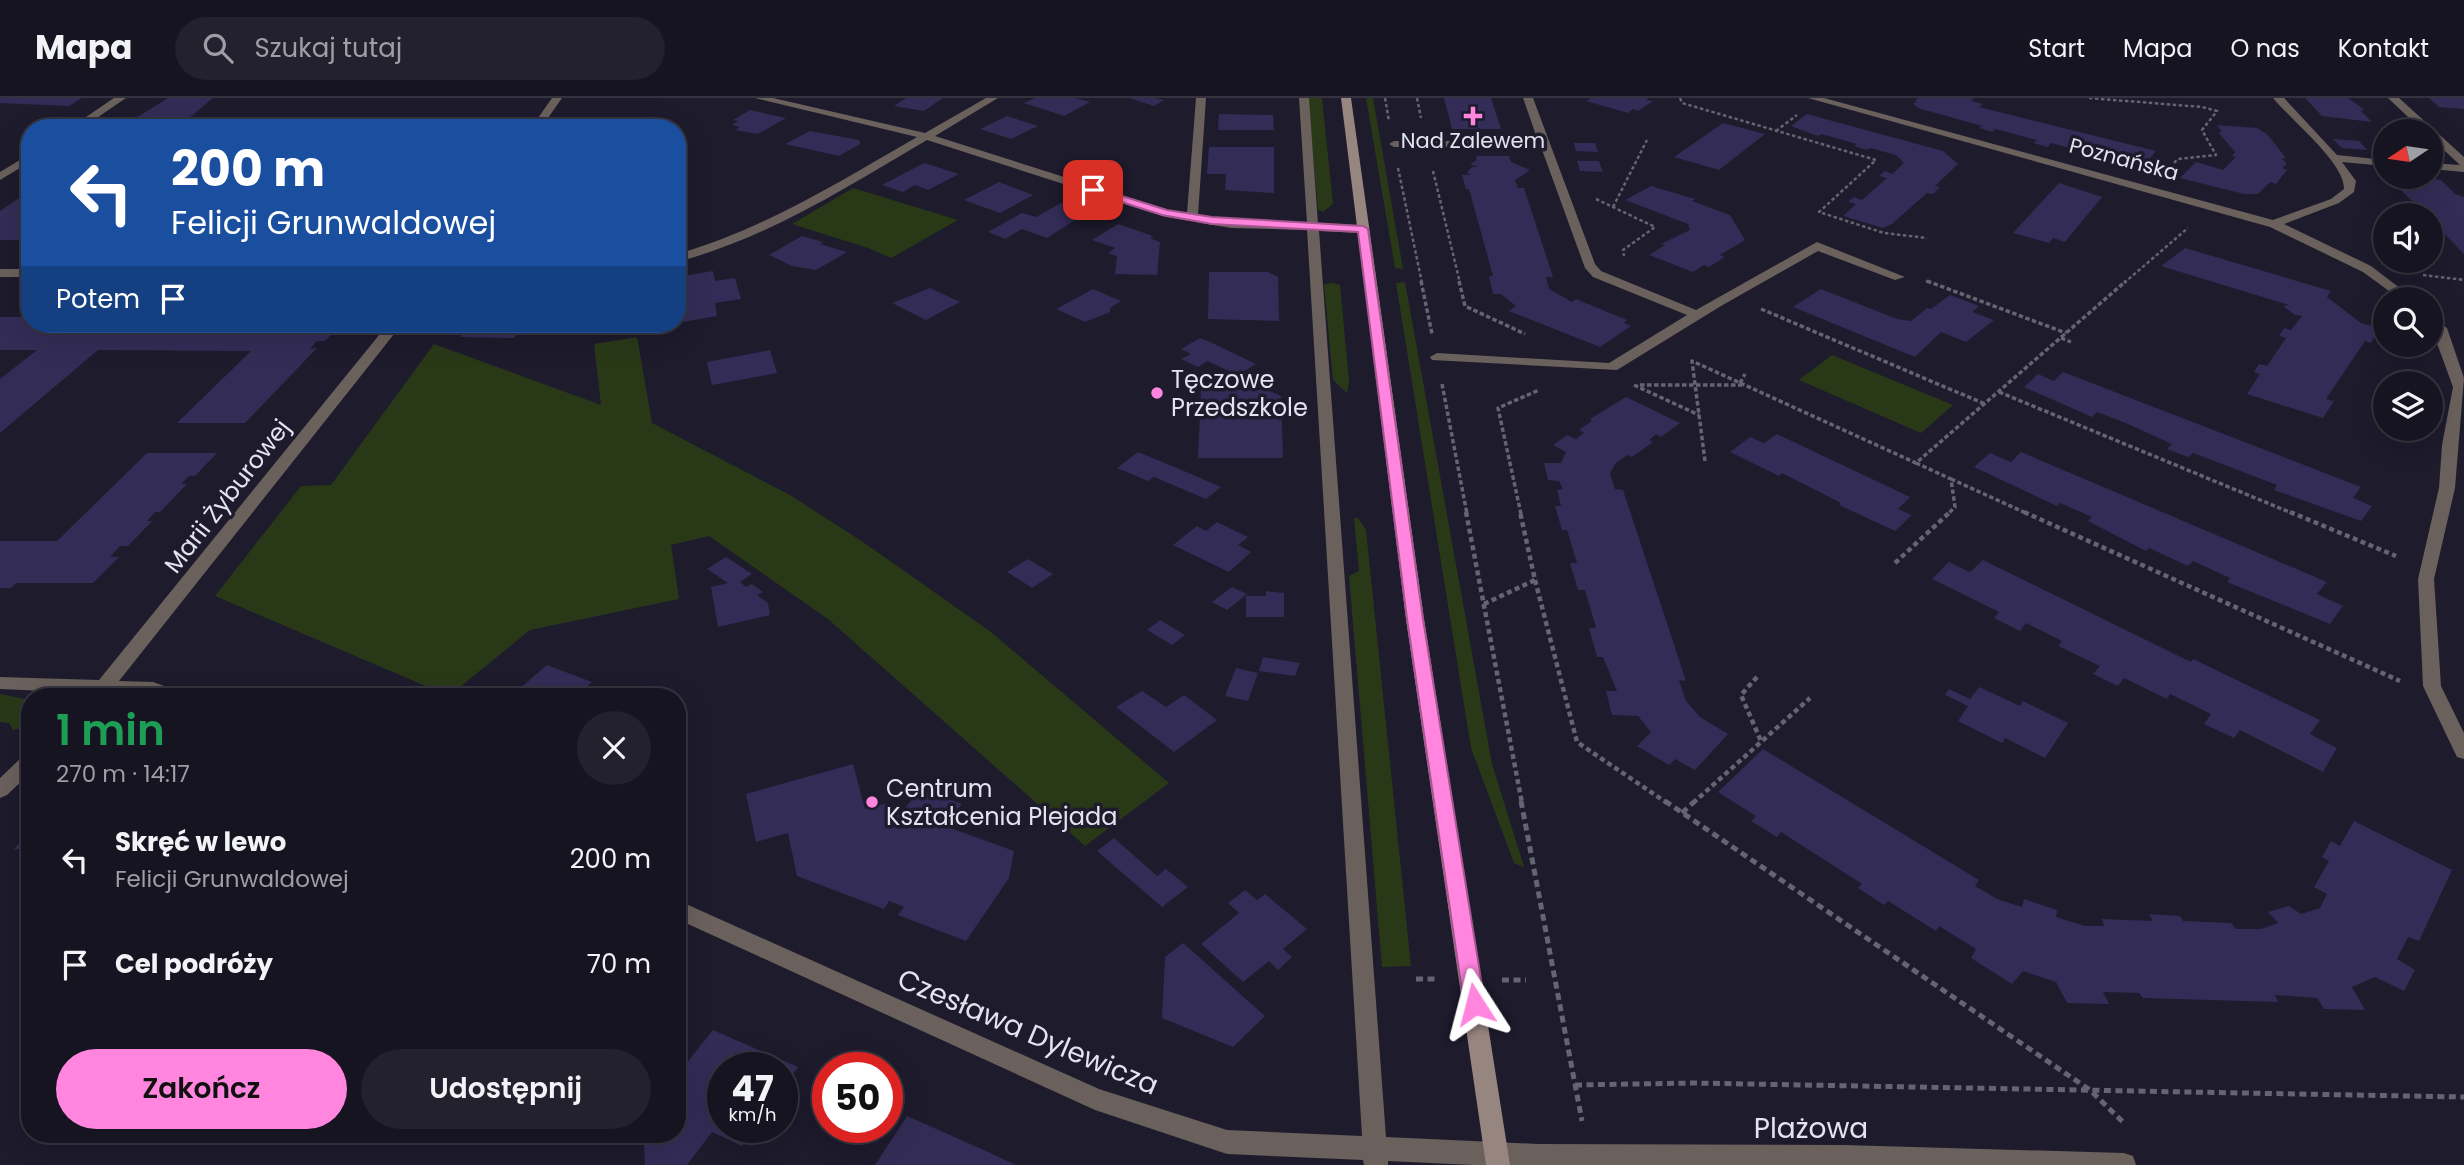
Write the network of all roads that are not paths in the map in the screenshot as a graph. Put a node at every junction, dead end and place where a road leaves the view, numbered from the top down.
1 (121, 98) edge
2 (557, 98) edge
3 (760, 98) edge
4 (993, 98) edge
5 (1201, 98) edge
6 (1304, 98) edge
7 (1346, 98) edge
8 (1528, 98) edge
9 (1813, 98) edge
10 (2278, 98) edge
11 (2393, 98) edge
12 (89, 119) edge
13 (542, 119) edge
14 (2416, 119) edge
15 (925, 136) junction
16 (1394, 144) road end
17 (1545, 144) junction
18 (2443, 144) edge
19 (2334, 158) junction
20 (2373, 162) edge
21 (21, 163) edge
22 (2464, 163) edge
23 (2443, 167) edge
24 (2464, 169) edge
25 (0, 177) edge
26 (1192, 218) junction
27 (2274, 224) junction
28 (1312, 228) junction
29 (1363, 229) junction
30 (686, 255) edge
31 (0, 273) edge
32 (21, 273) edge
33 (1899, 277) road end
34 (2392, 287) edge
35 (1698, 315) junction
36 (388, 333) edge
37 (2443, 337) edge
38 (1437, 357) road end
39 (0, 683) edge
40 (64, 688) edge
41 (104, 688) edge
42 (2464, 752) edge
43 (21, 770) edge
44 (0, 790) edge
45 (686, 913) edge
46 (1375, 1157) edge
47 (1497, 1160) edge
48 (2124, 1165) edge

1 - 12 street
2 - 13 street
3 - 15 street
4 - 15 street
5 - 26 street
6 - 28 street
7 - 29 main road
8 - 17 street
9 - 27 street, Poznańska
10 - 19 street
11 - 14 street
15 - 26 street
15 - 30 street
16 - 17 street
17 - 35 street
18 - 22 street
19 - 20 street
19 - 27 street
21 - 25 street
23 - 24 street
26 - 28 street
27 - 34 street, Poznańska
28 - 29 street
28 - 46 street
29 - 47 main road
31 - 32 street
33 - 35 street
35 - 38 street
36 - 41 street, Marii Żyburowej
37 - 42 street
39 - 40 street
43 - 44 street
45 - 46 street, Czesława Dylewicza
46 - 47 street, Czesława Dylewicza
47 - 48 street, Plażowa

